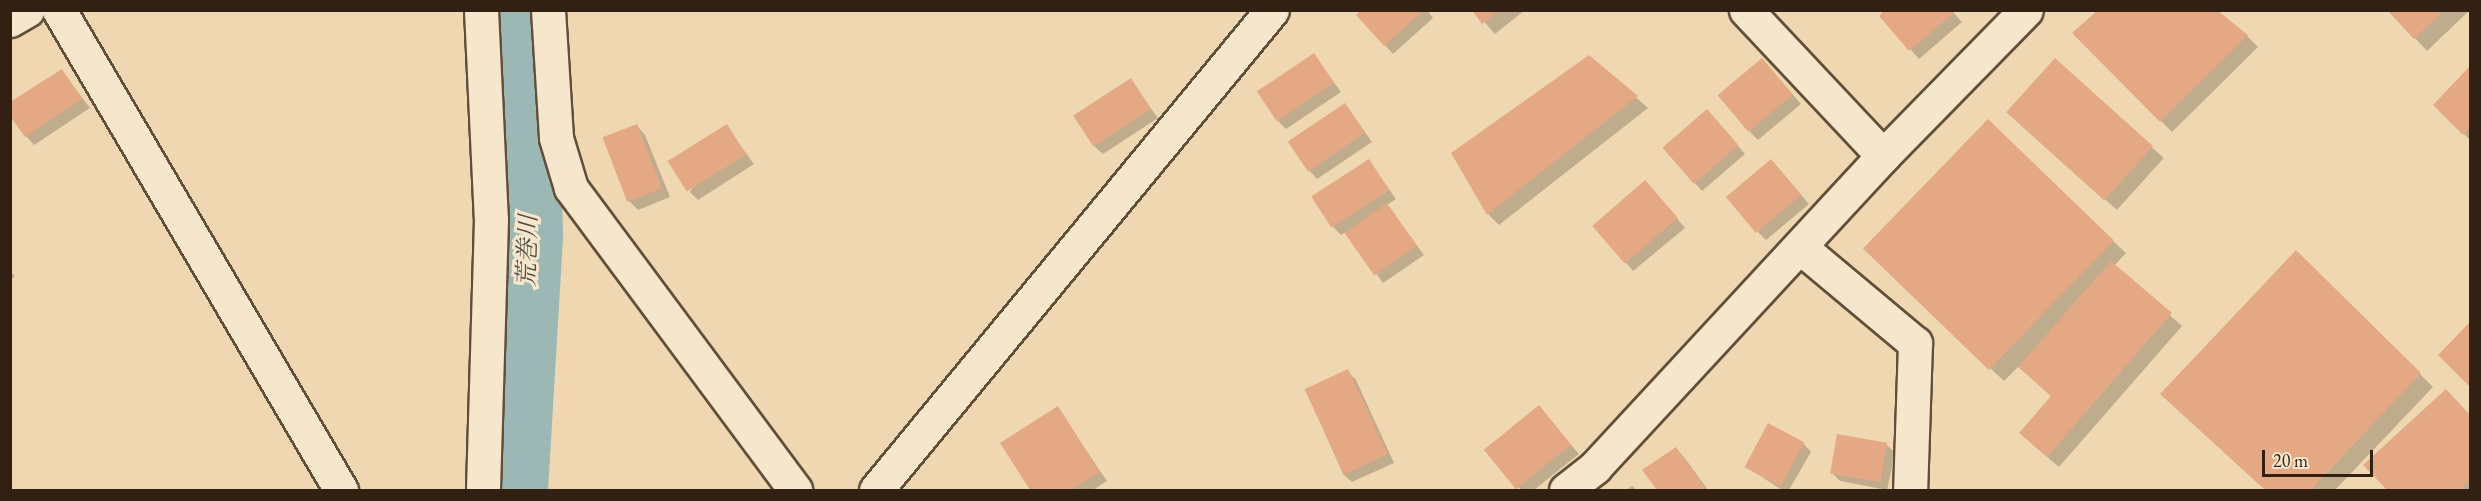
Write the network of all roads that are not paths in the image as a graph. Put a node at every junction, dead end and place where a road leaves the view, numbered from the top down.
1 (27, 10) edge
2 (59, 10) edge
3 (481, 10) edge
4 (548, 10) edge
5 (1272, 10) edge
6 (1746, 10) edge
7 (2026, 10) edge
8 (10, 20) edge
9 (1883, 156) junction
10 (1800, 247) junction
11 (341, 490) edge
12 (483, 490) edge
13 (795, 490) edge
14 (876, 490) edge
15 (1566, 490) edge
16 (1910, 490) edge

1 - 8 street
2 - 11 street
3 - 12 street
4 - 13 street
5 - 14 street
6 - 9 street
7 - 9 street
9 - 10 street
10 - 15 street
10 - 16 street

